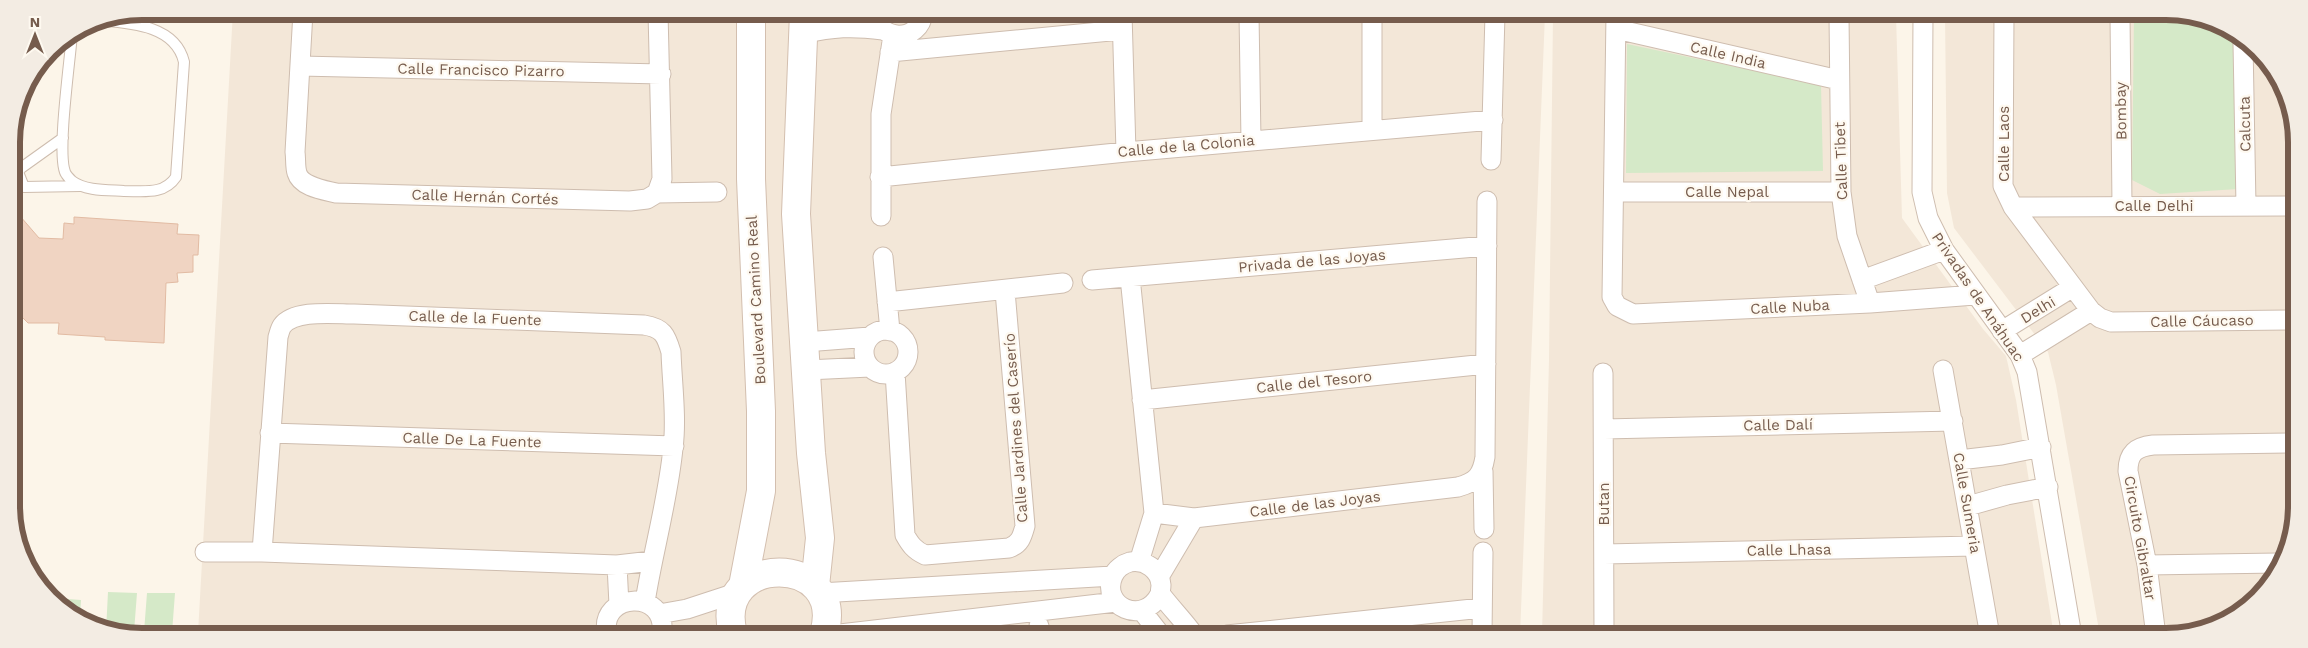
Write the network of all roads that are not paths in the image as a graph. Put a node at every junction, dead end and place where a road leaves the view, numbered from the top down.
1 (303, 20) edge
2 (658, 20) edge
3 (751, 20) edge
4 (876, 20) edge
5 (921, 20) edge
6 (1249, 20) edge
7 (1372, 20) edge
8 (1495, 20) edge
9 (1839, 20) edge
10 (1923, 20) edge
11 (2004, 20) edge
12 (2120, 20) edge
13 (1122, 22) edge
14 (1616, 22) edge
15 (116, 23) edge
16 (804, 23) edge
17 (889, 39) junction
18 (71, 42) edge
19 (2244, 48) edge
20 (300, 66) junction
21 (661, 74) junction
22 (1839, 80) junction
23 (1493, 120) junction
24 (1372, 130) junction
25 (63, 138) junction
26 (1251, 140) junction
27 (1126, 152) junction
28 (1491, 160) dead end
29 (20, 169) edge
30 (880, 177) junction
31 (20, 181) edge
32 (81, 186) junction
33 (718, 192) dead end
34 (1614, 192) junction
35 (1841, 192) junction
36 (657, 193) junction
37 (1487, 201) dead end
38 (2122, 206) junction
39 (2246, 206) junction
40 (2288, 206) edge
41 (2014, 208) junction
42 (881, 216) dead end
43 (1487, 246) junction
44 (1944, 250) junction
45 (883, 257) dead end
46 (1130, 277) junction
47 (1092, 280) dead end
48 (1862, 280) junction
49 (1063, 284) dead end
50 (2073, 288) junction
51 (1005, 291) junction
52 (1976, 295) junction
53 (887, 302) junction
54 (1870, 303) junction
55 (2091, 311) junction
56 (2288, 320) edge
57 (2111, 322) joint
58 (890, 331) junction
59 (2002, 331) junction
60 (870, 337) junction
61 (804, 342) junction
62 (2020, 355) junction
63 (1486, 364) junction
64 (870, 368) junction
65 (807, 370) junction
66 (1943, 370) dead end
67 (895, 372) junction
68 (1603, 373) dead end
69 (1142, 400) junction
70 (1953, 421) junction
71 (1604, 429) junction
72 (270, 433) junction
73 (2288, 443) edge
74 (674, 446) junction
75 (2041, 448) junction
76 (1959, 460) junction
77 (1483, 471) junction
78 (2048, 487) junction
79 (1968, 506) junction
80 (1154, 513) junction
81 (1194, 518) junction
82 (1484, 529) dead end
83 (1974, 546) junction
84 (204, 552) dead end
85 (262, 552) junction
86 (1483, 552) dead end
87 (1604, 554) junction
88 (652, 562) junction
89 (1139, 562) junction
90 (2274, 563) edge
91 (617, 566) junction
92 (2147, 566) junction
93 (1113, 576) junction
94 (1159, 585) junction
95 (741, 589) junction
96 (817, 590) junction
97 (1116, 602) junction
98 (618, 605) junction
99 (652, 608) junction
100 (1482, 608) junction
101 (1142, 611) junction
102 (607, 628) edge
103 (662, 628) edge
104 (733, 628) edge
105 (825, 628) edge
106 (892, 628) edge
107 (1155, 628) edge
108 (1190, 628) edge
109 (1293, 628) edge
110 (1482, 628) edge
111 (1604, 628) edge
112 (1989, 628) edge
113 (2071, 628) edge
114 (2155, 628) edge

1 - 20 street, Calle Hernán Cortés
2 - 21 street
3 - 95 street, Boulevard Camino Real
4 - 17 street
5 - 17 street
6 - 26 street
7 - 24 street
8 - 23 street
9 - 22 street, Calle Tibet
10 - 44 street, Privadas de Anáhuac
11 - 41 street, Calle Laos
12 - 38 street, Bombay
13 - 17 street
13 - 27 street
14 - 22 street, Calle India
14 - 34 street
15 - 32 lane
16 - 17 street
16 - 61 street
17 - 30 street
18 - 25 lane
19 - 39 street, Calcuta
20 - 21 street, Calle Francisco Pizarro
20 - 36 street, Calle Hernán Cortés
21 - 36 street
22 - 35 street, Calle Tibet
23 - 24 street, Calle de la Colonia
23 - 28 street
24 - 26 street, Calle de la Colonia
25 - 29 lane
25 - 32 lane
26 - 27 street, Calle de la Colonia
27 - 30 street, Calle de la Colonia
30 - 42 street
31 - 32 lane
33 - 36 street
34 - 35 street, Calle Nepal
34 - 54 street, Calle Nuba
35 - 48 street, Calle Tibet
37 - 43 street
38 - 39 street, Calle Delhi
38 - 41 street, Calle Delhi
39 - 40 street, Calle Delhi
41 - 50 street, Calle Laos
43 - 46 street, Privada de las Joyas
43 - 63 street
44 - 48 street
44 - 52 street, Privadas de Anáhuac
45 - 53 street
46 - 47 street, Privada de las Joyas
46 - 69 street
48 - 54 street, Calle Tibet
49 - 51 street
50 - 55 street, Calle Laos
50 - 59 street, Delhi
51 - 53 street
51 - 67 street, Calle Jardines del Caserío
52 - 54 street, Calle Nuba
52 - 59 street, Privadas de Anáhuac
53 - 58 street
55 - 57 street, Calle Laos
55 - 62 street, Delhi
56 - 57 street, Calle Cáucaso
58 - 60 street
58 - 67 street
59 - 62 street, Privadas de Anáhuac
60 - 61 street
60 - 64 street
61 - 65 street
62 - 75 street, Privadas de Anáhuac
63 - 69 street, Calle del Tesoro
63 - 77 street
64 - 65 street
64 - 67 street
65 - 96 street
66 - 70 street, Calle Sumeria
68 - 71 street, Butan
69 - 80 street
70 - 71 street, Calle Dalí
70 - 76 street, Calle Sumeria
71 - 87 street, Butan
72 - 74 street, Calle De La Fuente
72 - 74 street, Calle de la Fuente
72 - 85 street, Calle de la Fuente
73 - 92 street, Circuito Gibraltar
74 - 88 street, Calle de la Fuente
75 - 76 street
75 - 78 street, Privadas de Anáhuac
76 - 79 street, Calle Sumeria
77 - 81 street, Calle de las Joyas
77 - 82 street
78 - 79 street
78 - 113 street, Privadas de Anáhuac
79 - 83 street, Calle Sumeria
80 - 81 street, Calle de las Joyas
80 - 89 street
81 - 94 street
83 - 87 street, Calle Lhasa
83 - 112 street, Calle Sumeria
84 - 85 street
85 - 91 street
86 - 100 street
87 - 111 street, Butan
88 - 91 street
88 - 99 street
89 - 93 street
89 - 94 street
90 - 92 street
91 - 98 street
92 - 114 street, Circuito Gibraltar
93 - 96 street
93 - 97 street
94 - 101 street
94 - 108 street
95 - 96 street
95 - 99 street
95 - 104 street, Boulevard Camino Real
96 - 105 street
97 - 101 street
97 - 106 street
98 - 99 street
98 - 102 street
99 - 103 street
100 - 109 street
100 - 110 street
101 - 107 street

